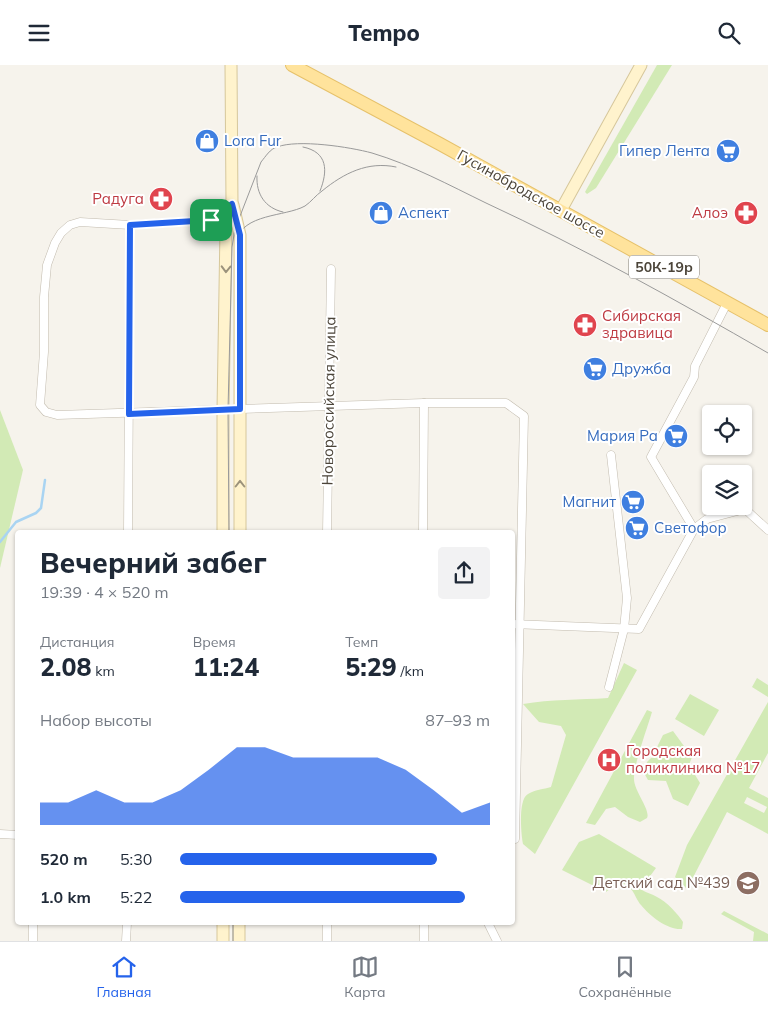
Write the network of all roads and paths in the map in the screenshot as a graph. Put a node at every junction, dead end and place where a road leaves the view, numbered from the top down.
1 (231, 65) edge
2 (292, 65) edge
3 (642, 65) edge
4 (232, 204) junction
5 (561, 210) junction
6 (130, 225) junction
7 (331, 269) dead end
8 (727, 303) junction
9 (768, 325) edge
10 (424, 403) junction
11 (328, 408) junction
12 (240, 409) junction
13 (223, 410) junction
14 (129, 414) junction
15 (612, 455) dead end
16 (694, 529) junction
17 (128, 530) edge
18 (223, 530) edge
19 (240, 530) edge
20 (327, 530) edge
21 (423, 530) edge
22 (768, 530) edge
23 (516, 624) edge
24 (624, 629) junction
25 (610, 687) dead end
26 (515, 732) edge
27 (0, 834) edge
28 (15, 835) edge
29 (33, 925) edge
30 (127, 925) edge
31 (223, 925) edge
32 (239, 925) edge
33 (328, 925) edge
34 (424, 925) edge
35 (489, 925) edge
36 (33, 941) edge
37 (126, 941) edge
38 (223, 941) edge
39 (238, 941) edge
40 (327, 941) edge
41 (424, 941) edge
42 (497, 941) edge

1 - 4 main road
2 - 5 main road, Гусинобродское шоссе / 50К-19р
3 - 5 main road
4 - 6 street
4 - 12 main road
4 -> 13 main road
5 - 8 main road, Гусинобродское шоссе / 50К-19р
6 - 14 street
6 - 14 street
7 - 11 street, Новороссийская улица
8 - 9 main road, Гусинобродское шоссе / 50К-19р
8 - 16 street
10 - 11 street
10 - 21 street
10 - 23 street
11 - 12 street
11 - 20 street, Новороссийская улица
12 - 13 street
19 -> 12 main road
13 - 14 street
13 - 18 main road
14 - 17 street
15 - 24 street
16 - 22 street
16 - 24 street
23 - 24 street
23 - 26 street
24 - 25 street
27 - 28 street
29 - 36 street
30 - 37 street
31 - 38 main road
32 - 39 main road
33 - 40 street
34 - 41 street
35 - 42 street

